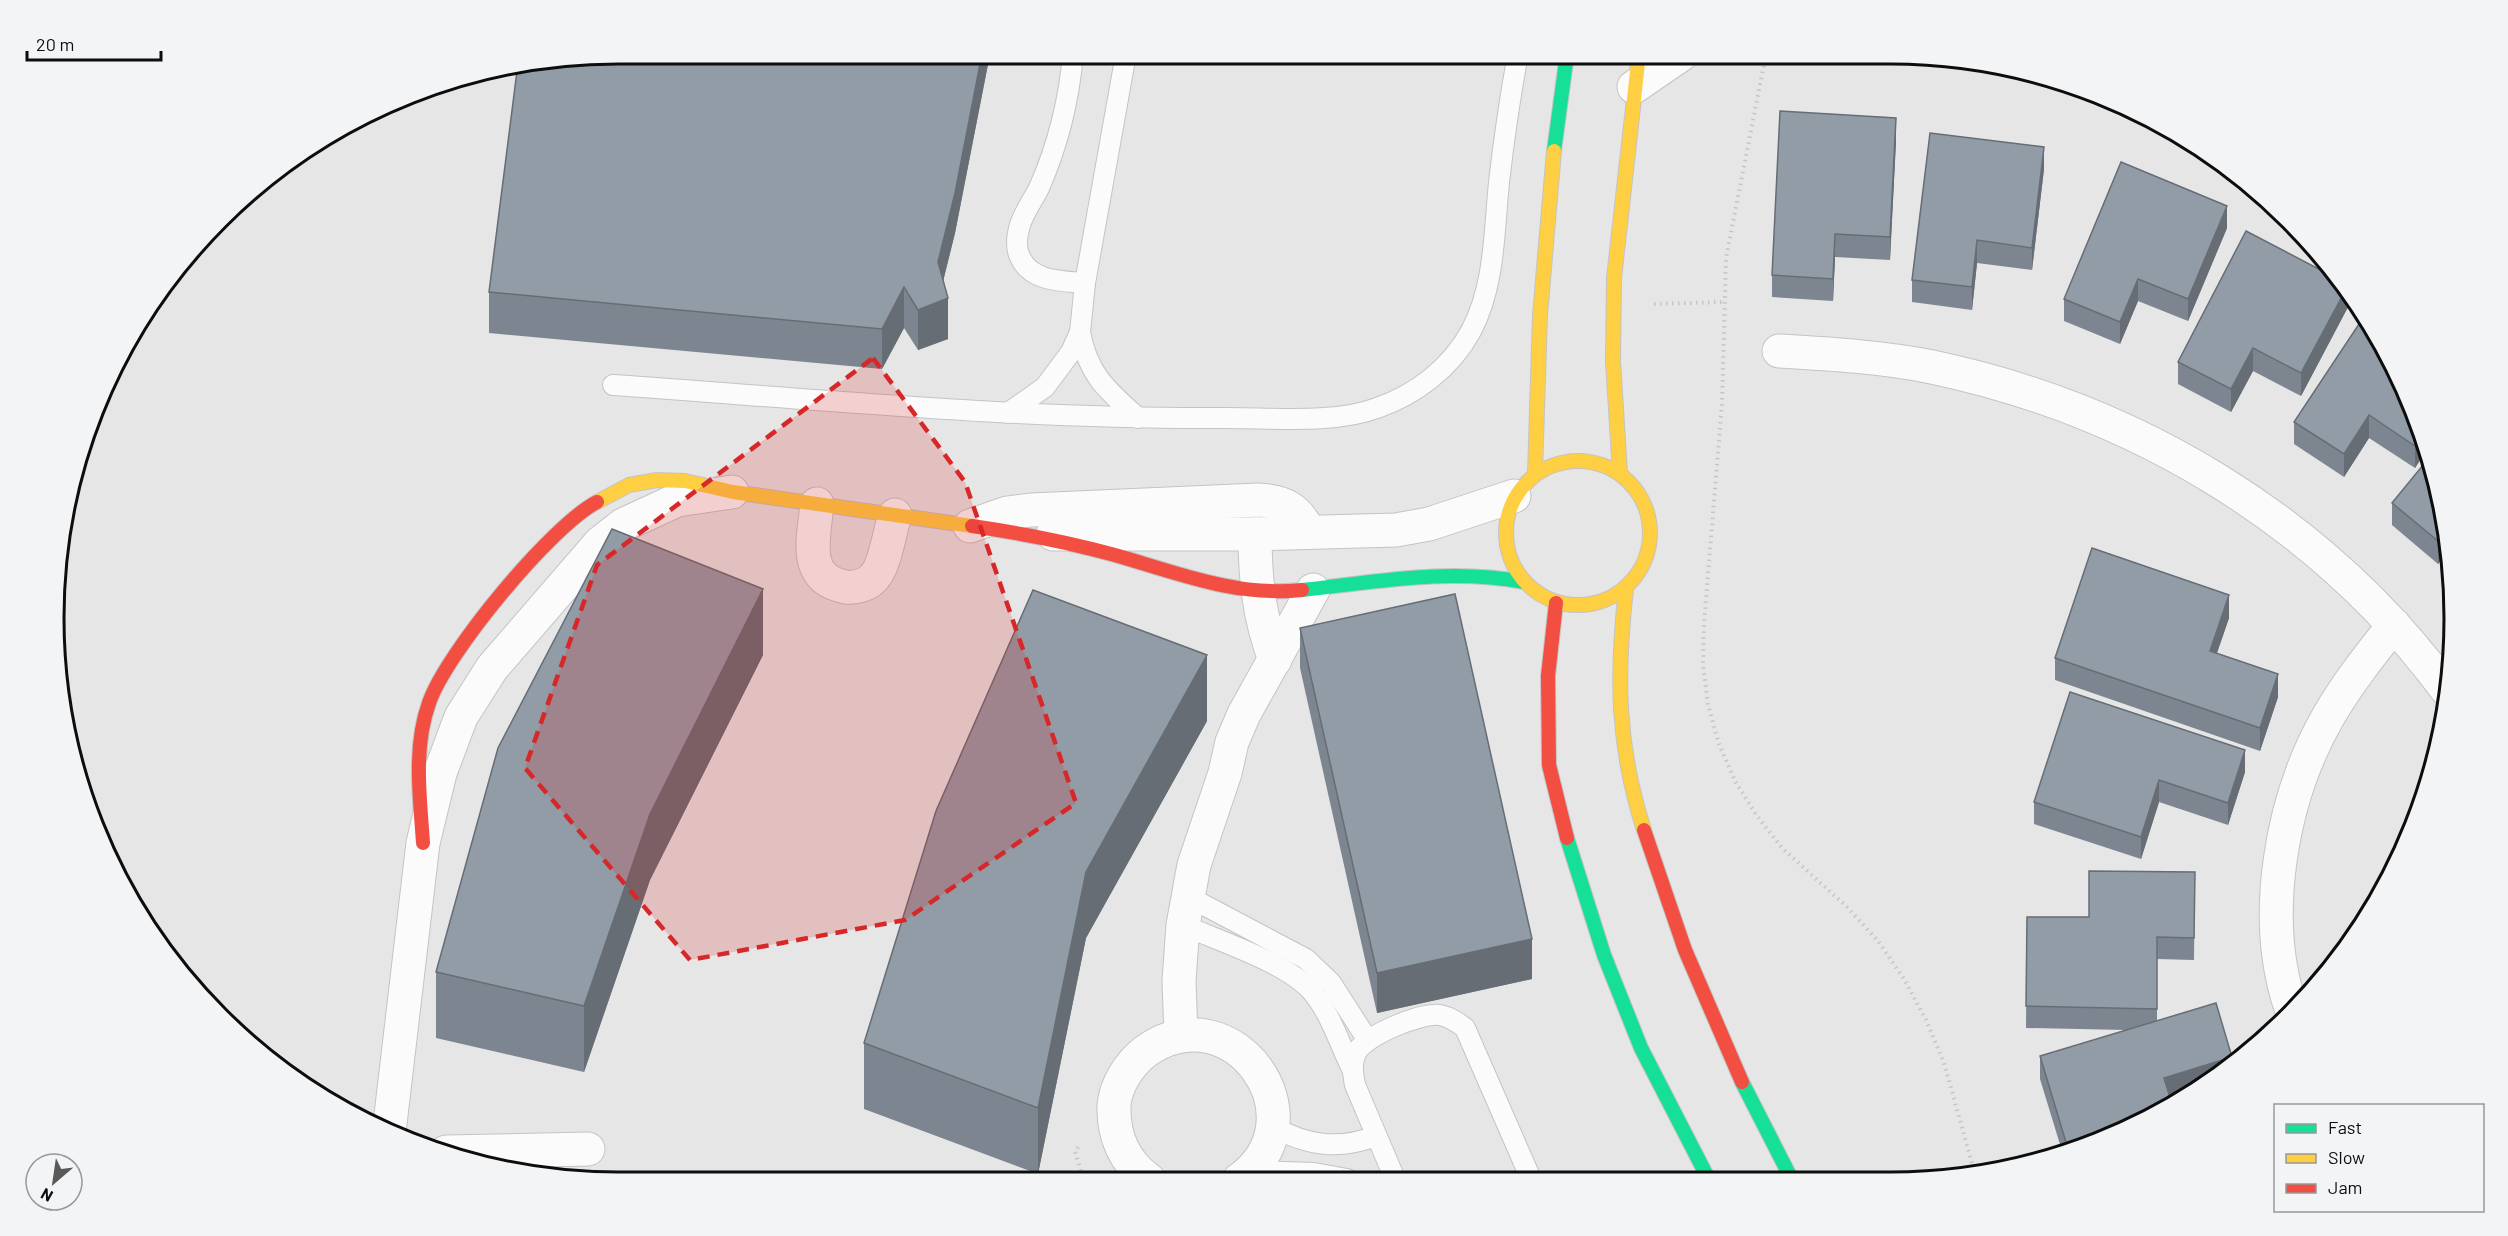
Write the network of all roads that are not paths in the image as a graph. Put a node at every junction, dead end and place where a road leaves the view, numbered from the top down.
1 (1072, 64) edge
2 (1124, 64) edge
3 (1516, 64) edge
4 (1565, 64) edge
5 (1637, 64) edge
6 (1667, 64) edge
7 (1634, 87) junction
8 (1085, 283) junction
9 (1080, 332) junction
10 (1779, 351) dead end
11 (613, 385) dead end
12 (1008, 412) junction
13 (1138, 418) junction
14 (1620, 473) junction
15 (1525, 485) junction
16 (733, 492) joint
17 (817, 504) junction
18 (895, 515) junction
19 (970, 526) junction
20 (1309, 532) junction
21 (1026, 534) junction
22 (1255, 534) junction
23 (1524, 582) junction
24 (1626, 589) junction
25 (1313, 590) junction
26 (1256, 592) junction
27 (1556, 603) junction
28 (2394, 625) junction
29 (1275, 660) junction
30 (2440, 681) edge
31 (1185, 910) junction
32 (2289, 1001) edge
33 (1181, 1036) junction
34 (1366, 1039) junction
35 (1352, 1069) junction
36 (390, 1122) edge
37 (1273, 1127) junction
38 (1376, 1136) junction
39 (588, 1149) dead end
40 (470, 1151) edge
41 (1137, 1172) edge
42 (1248, 1172) edge
43 (1392, 1172) edge
44 (1528, 1172) edge
45 (1705, 1172) edge
46 (1788, 1172) edge

1 - 8 lane
2 - 8 lane
3 - 13 lane
4 - 15 street
5 - 7 street
6 - 7 street
7 - 14 street
8 - 9 lane
9 - 12 lane
9 - 13 lane
10 - 28 street
11 - 12 lane
12 - 13 lane
14 - 15 street
14 - 24 street
15 - 20 street
15 - 23 street
16 - 17 street
16 - 36 street
17 - 18 street
17 - 18 street
18 - 19 street
19 - 20 street
19 - 21 street
20 - 22 street
21 - 22 street
21 - 26 street
22 - 26 street
23 - 25 street
23 - 27 street
24 - 27 street
24 - 46 street
25 - 26 street
25 - 29 street
26 - 29 street
27 - 45 street
28 - 30 street
28 - 32 street
29 - 31 street
31 - 33 street
31 - 34 lane
31 - 35 lane
33 - 37 street
33 - 41 street
34 - 35 lane
34 - 44 lane
35 - 38 lane
37 - 38 lane
37 - 42 street
38 - 43 lane
39 - 40 street

